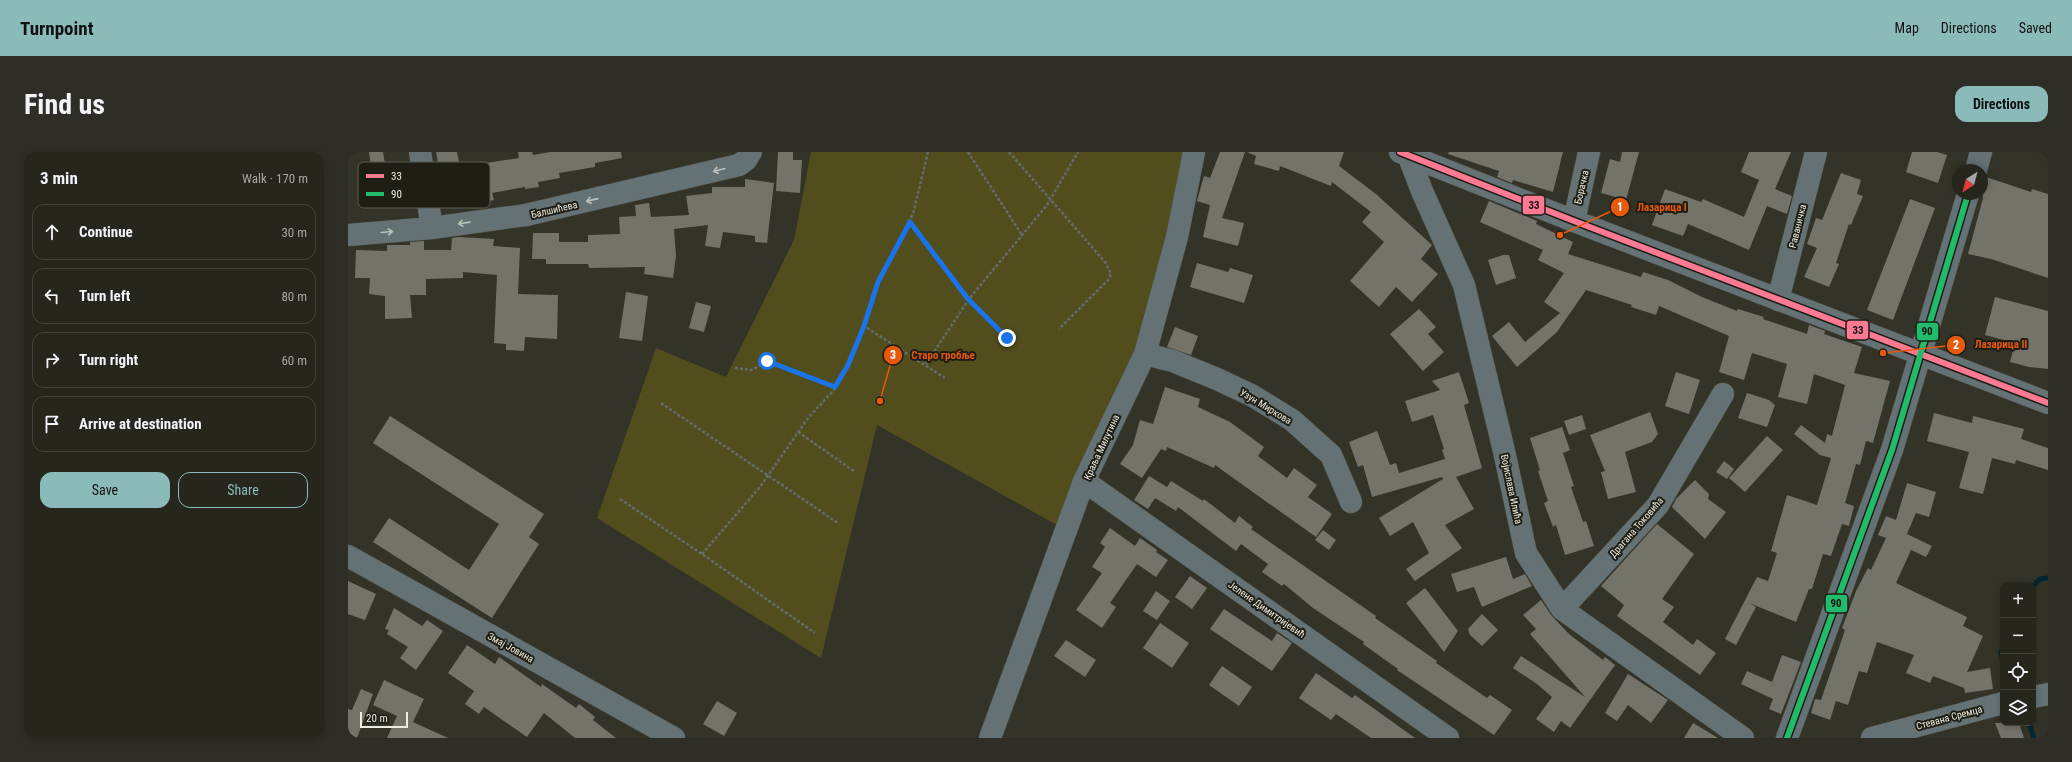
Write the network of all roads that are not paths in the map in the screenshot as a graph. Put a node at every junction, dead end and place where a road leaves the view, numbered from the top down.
1 (420, 152) edge
2 (751, 152) edge
3 (1194, 152) edge
4 (1589, 152) edge
5 (1816, 152) edge
6 (1981, 152) edge
7 (1405, 153) edge
8 (422, 162) edge
9 (1978, 164) edge
10 (1966, 200) edge
11 (429, 208) edge
12 (1574, 221) junction
13 (432, 228) junction
14 (348, 235) edge
15 (1778, 300) junction
16 (1145, 354) junction
17 (1920, 354) junction
18 (1723, 394) dead end
19 (2048, 403) edge
20 (1084, 481) junction
21 (1350, 502) dead end
22 (348, 556) edge
23 (1562, 609) junction
24 (2048, 694) edge
25 (2036, 696) edge
26 (2000, 704) edge
27 (674, 738) edge
28 (990, 738) edge
29 (1448, 738) edge
30 (1743, 738) edge
31 (1787, 738) edge
32 (1872, 738) edge

1 - 8 street
2 -> 13 street, Балшићева
3 - 16 street, Краља Милутина
4 - 12 street, Борачка
5 - 15 street, Раваничка
6 - 9 street
7 - 12 street
7 - 23 street, Војислава Илића
10 - 17 street
11 - 13 street
12 - 15 street
14 -> 13 street, Балшићева
15 - 17 street
16 - 20 street, Краља Милутина
16 - 21 street, Узун Миркова
17 - 19 street
17 - 31 street
18 - 23 street, Драгана Токовића
20 - 28 street, Краља Милутина
20 - 29 street, Јелене Димитријевић
22 - 27 street, Змај Јовина
23 - 30 street, Војислава Илића
24 - 25 street
26 - 32 street, Стевана Сремца

